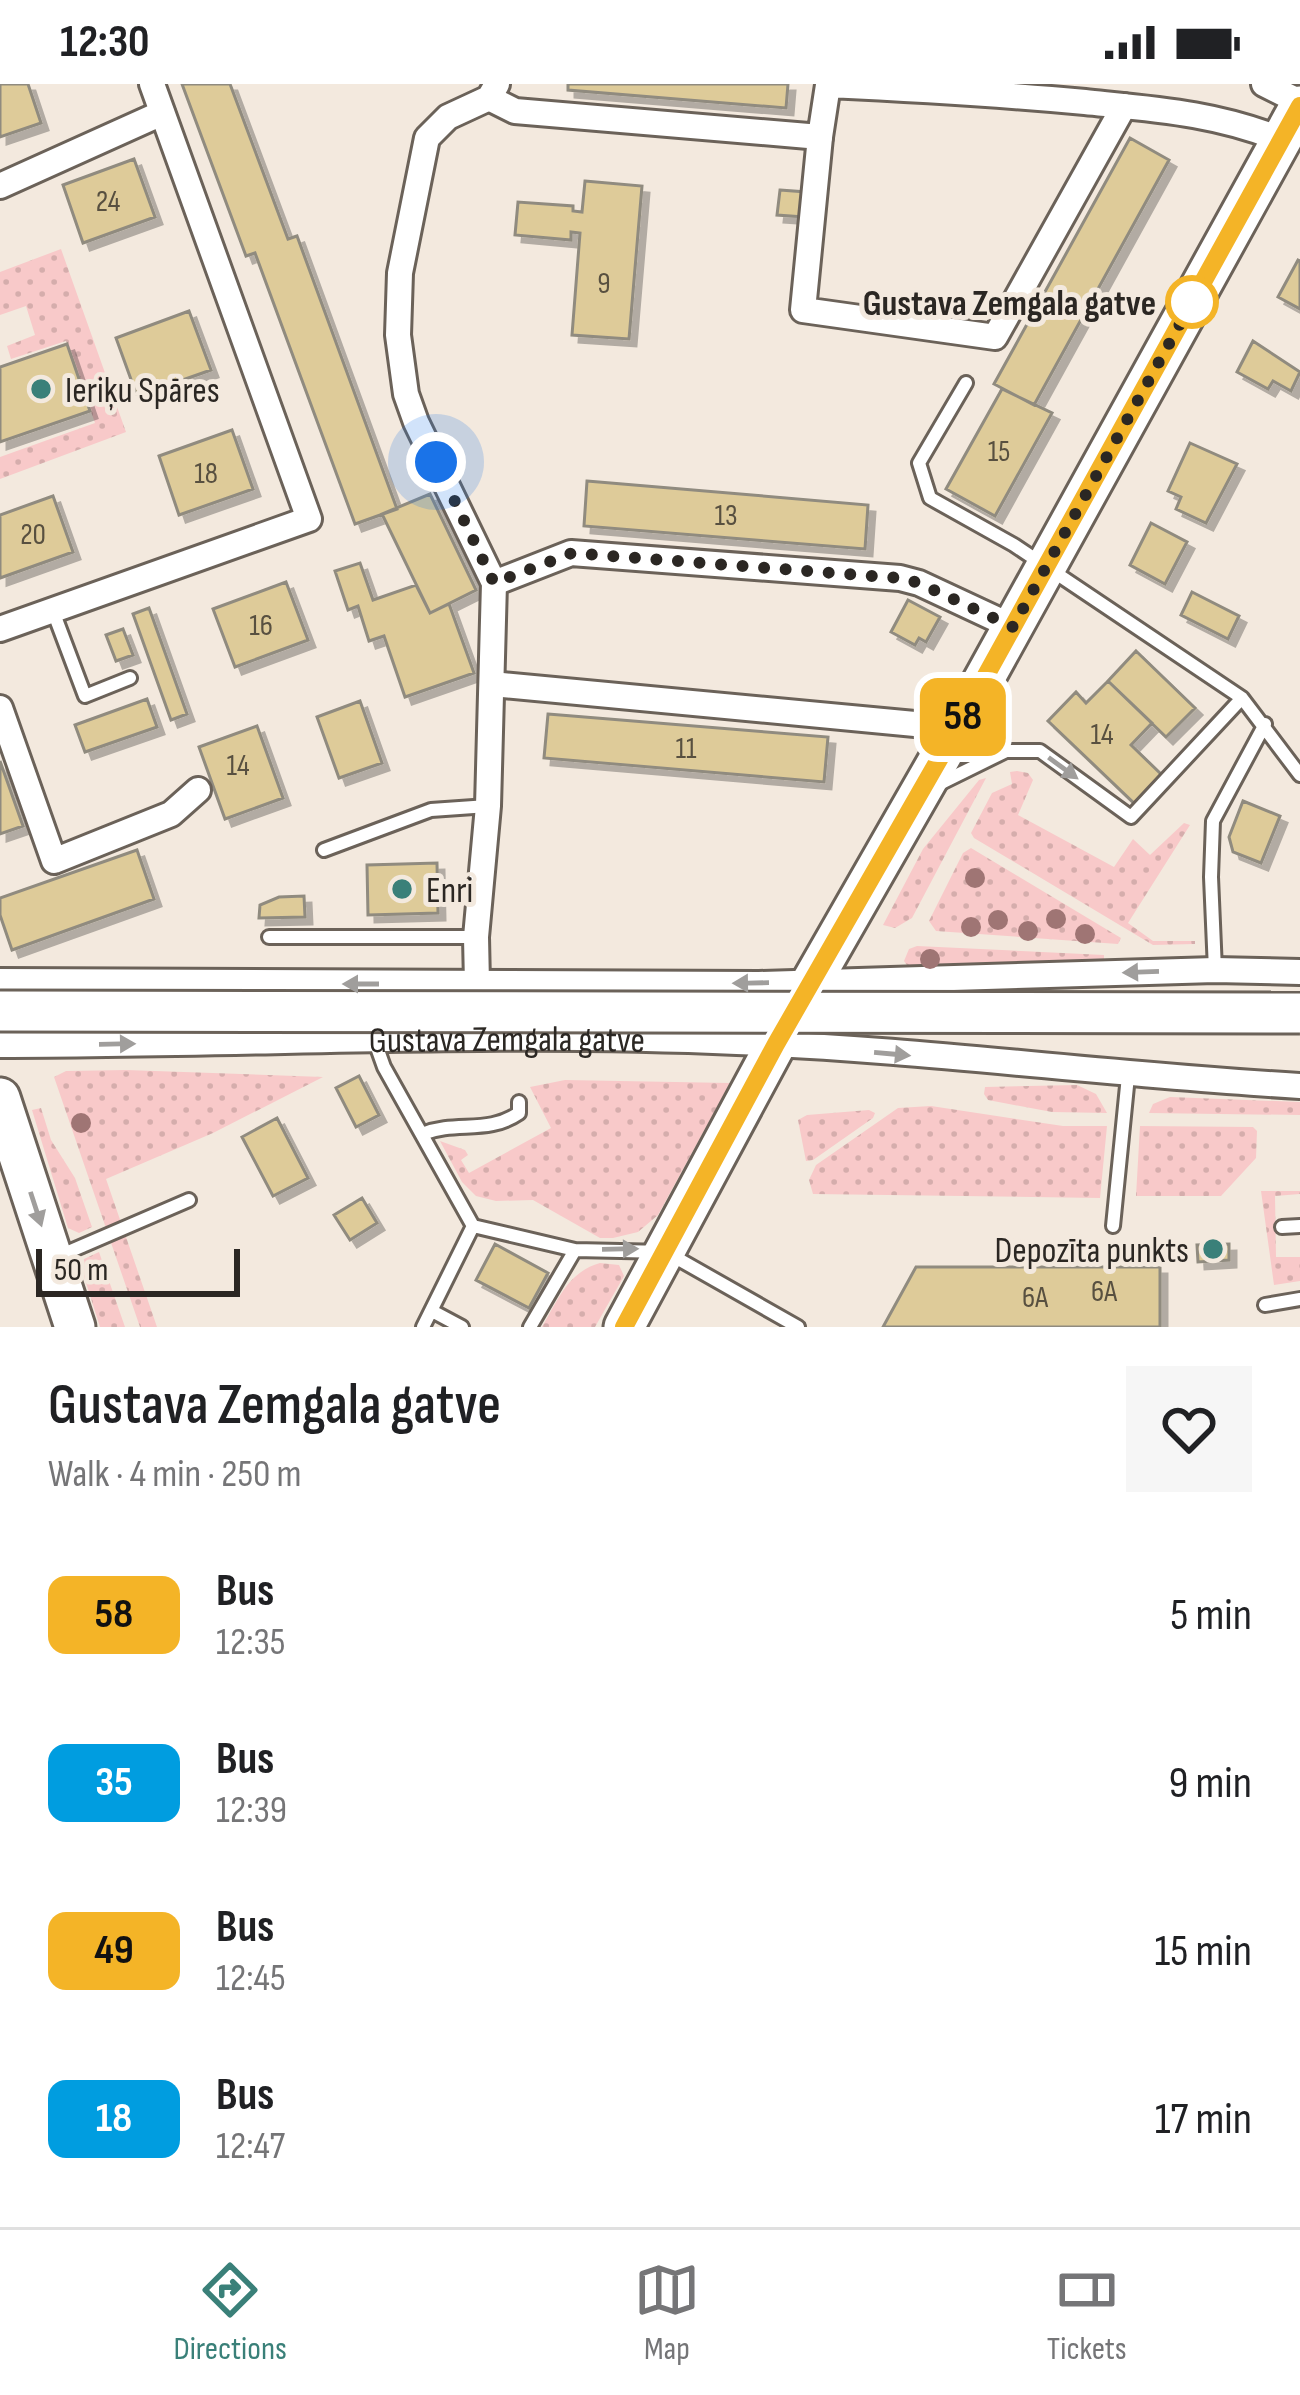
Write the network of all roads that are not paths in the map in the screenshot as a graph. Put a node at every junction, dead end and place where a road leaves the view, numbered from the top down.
1 (152, 84) edge
2 (1264, 84) edge
3 (492, 91) edge
4 (1124, 106) junction
5 (162, 113) junction
6 (1294, 116) edge
7 (820, 137) junction
8 (0, 186) edge
9 (967, 383) dead end
10 (1046, 568) junction
11 (494, 583) junction
12 (53, 610) junction
13 (1013, 627) junction
14 (0, 629) edge
15 (130, 678) dead end
16 (492, 684) junction
17 (1242, 698) junction
18 (0, 708) edge
19 (1265, 724) junction
20 (957, 728) junction
21 (1300, 775) edge
22 (198, 790) dead end
23 (920, 793) junction
24 (488, 806) junction
25 (324, 850) dead end
26 (269, 937) dead end
27 (476, 937) junction
28 (1215, 970) junction
29 (1300, 972) edge
30 (1001, 976) junction
31 (0, 981) edge
32 (812, 982) junction
33 (477, 984) junction
34 (0, 1011) edge
35 (1300, 1013) edge
36 (374, 1039) junction
37 (776, 1044) junction
38 (0, 1045) edge
39 (1014, 1064) junction
40 (1128, 1076) junction
41 (1300, 1086) edge
42 (0, 1098) edge
43 (519, 1102) dead end
44 (422, 1134) junction
45 (189, 1200) dead end
46 (473, 1226) junction
47 (1113, 1226) dead end
48 (1300, 1226) edge
49 (1282, 1227) dead end
50 (574, 1250) junction
51 (666, 1252) junction
52 (52, 1258) junction
53 (1300, 1299) edge
54 (1264, 1305) dead end
55 (432, 1311) junction
56 (75, 1327) edge
57 (423, 1327) edge
58 (462, 1327) edge
59 (530, 1327) edge
60 (624, 1327) edge
61 (798, 1327) edge

1 - 5 street
2 - 6 street
3 - 7 street
3 - 11 street
4 - 6 street
4 - 7 street
4 - 7 street
5 - 8 street
5 - 12 street
6 - 10 main road
9 - 10 lane
10 - 13 main road
10 - 17 lane
11 - 13 street
11 - 16 street
12 - 14 street
12 - 15 lane
13 - 20 main road
16 - 20 street
16 - 24 street
17 - 19 lane
23 -> 17 lane
18 - 22 street
19 - 21 lane
19 - 28 lane
20 - 23 main road
23 - 32 main road
24 - 25 lane
24 - 27 street
26 - 27 lane
27 - 33 street
28 - 29 street, Gustava Zemgala gatve
28 -> 30 street, Gustava Zemgala gatve
30 - 32 street, Gustava Zemgala gatve
30 - 39 street
33 -> 31 street, Gustava Zemgala gatve
32 -> 33 street, Gustava Zemgala gatve
32 - 37 main road
34 - 35 main road, Gustava Zemgala gatve, bridge
36 - 37 street, Gustava Zemgala gatve
38 -> 36 street, Gustava Zemgala gatve
36 - 44 lane
37 -> 39 street, Gustava Zemgala gatve
37 - 51 main road
39 - 40 street, Gustava Zemgala gatve
40 - 41 street, Gustava Zemgala gatve
40 - 47 lane
42 -> 52 main road
43 - 44 lane
44 - 46 lane
45 - 52 lane
46 - 50 lane
46 - 55 lane
48 - 49 lane
50 -> 51 lane
50 - 59 lane
51 - 60 main road
51 - 61 lane
52 - 56 main road
53 - 54 lane
55 - 57 lane
55 - 58 lane

